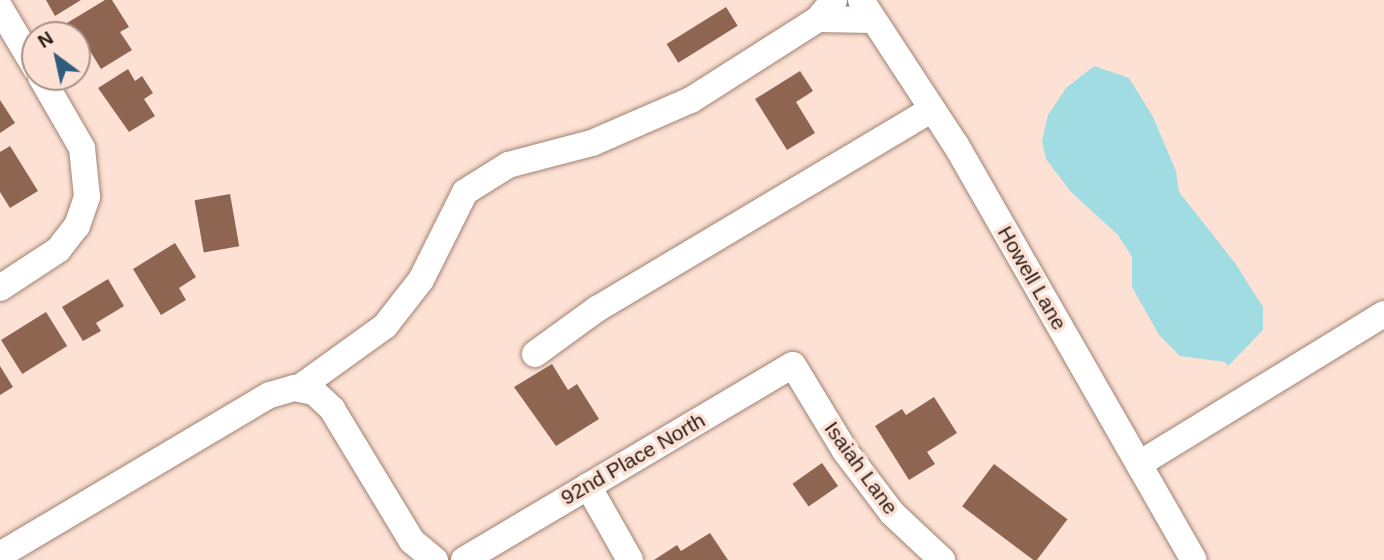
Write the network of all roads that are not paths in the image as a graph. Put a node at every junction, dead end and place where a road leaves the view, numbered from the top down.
1 (0, 8) edge
2 (826, 10) edge
3 (867, 10) edge
4 (21, 43) edge
5 (49, 91) edge
6 (932, 109) junction
7 (0, 288) edge
8 (1384, 314) edge
9 (535, 354) dead end
10 (793, 365) joint
11 (299, 388) junction
12 (1139, 464) junction
13 (588, 485) junction
14 (0, 555) edge
15 (468, 557) edge
16 (435, 560) edge
17 (630, 560) edge
18 (942, 560) edge
19 (1194, 560) edge

1 - 4 street
2 - 3 street
2 - 11 street
3 - 6 street, Howell Lane
5 - 7 street
6 - 9 street
6 - 12 street, Howell Lane
8 - 12 street
10 - 13 street, 92nd Place North
10 - 18 street, Isaiah Lane
11 - 14 street
11 - 16 street
12 - 19 street, Howell Lane
13 - 15 street, 92nd Place North
13 - 17 street

